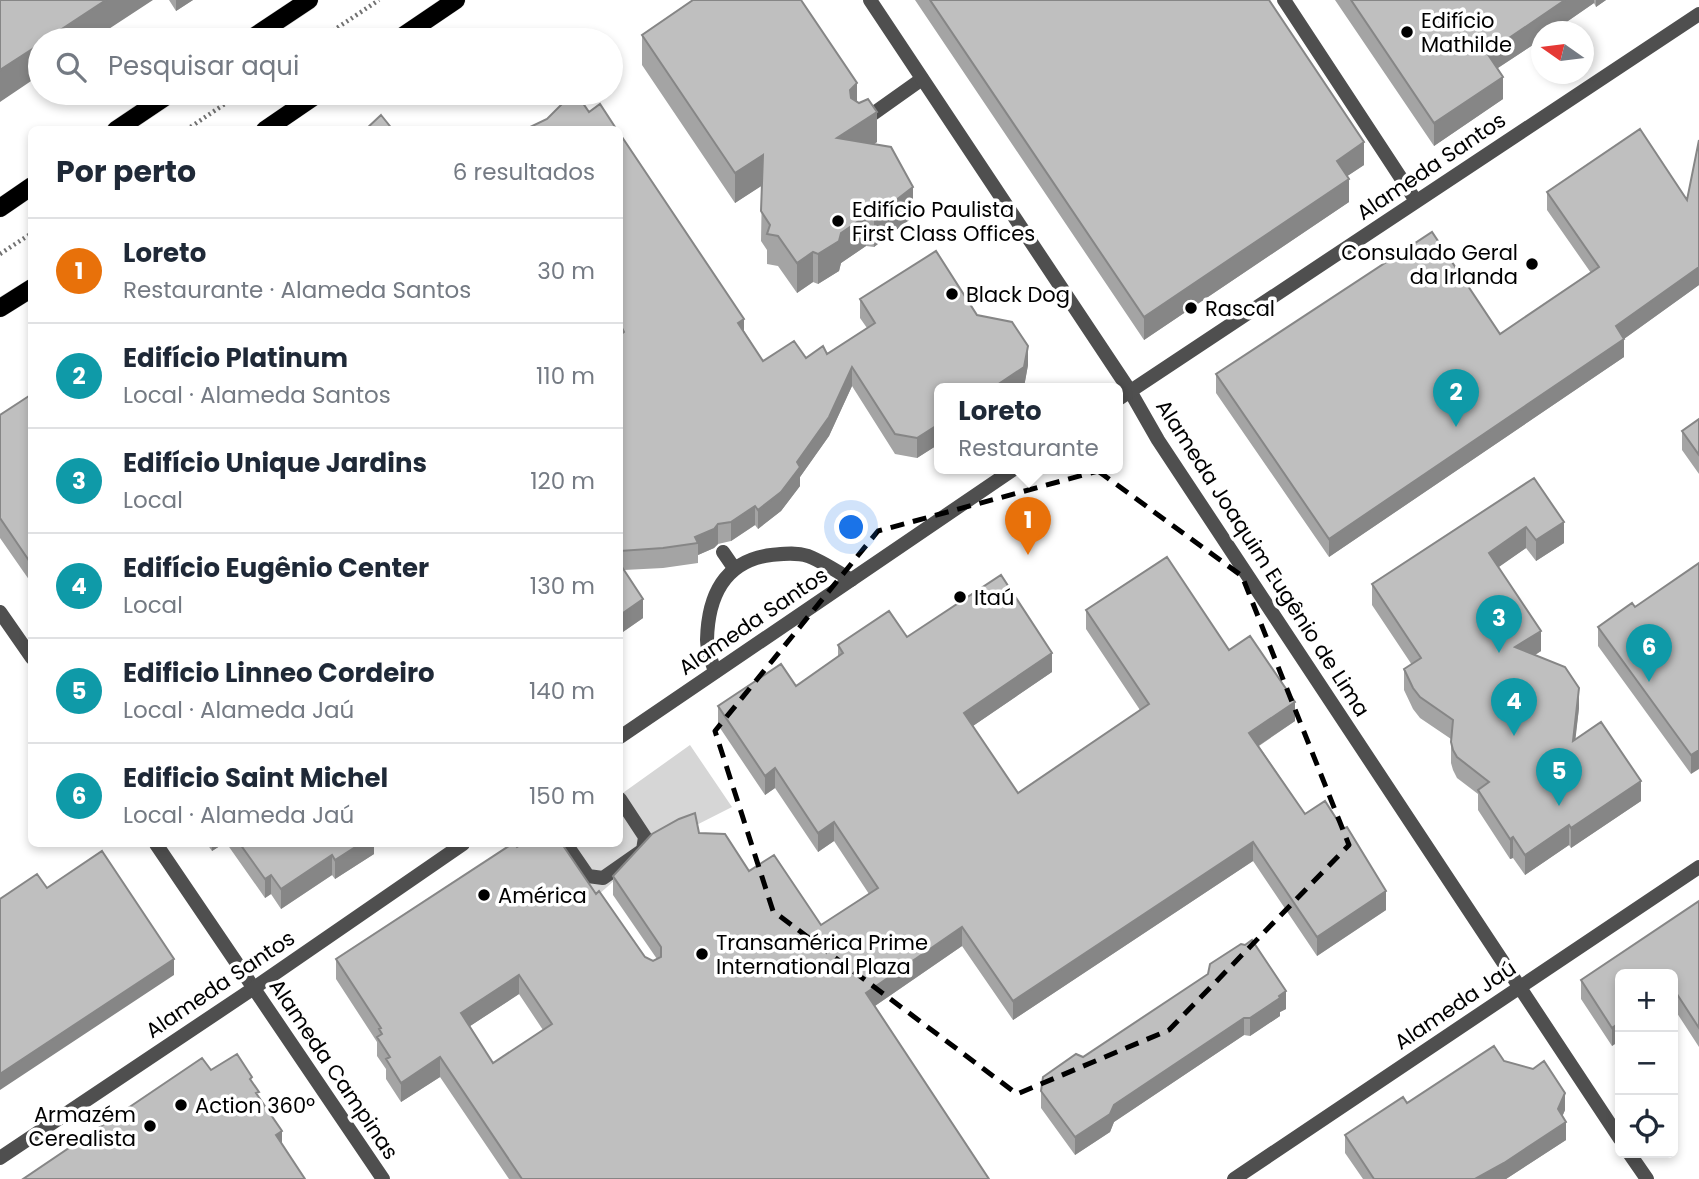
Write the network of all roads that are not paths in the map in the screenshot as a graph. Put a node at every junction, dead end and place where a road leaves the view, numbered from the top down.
1 (309, 0) edge
2 (456, 0) edge
3 (870, 0) edge
4 (1284, 0) edge
5 (1698, 18) edge
6 (267, 28) edge
7 (415, 28) edge
8 (922, 79) junction
9 (153, 105) edge
10 (302, 105) edge
11 (859, 123) edge
12 (122, 126) edge
13 (271, 126) edge
14 (28, 189) edge
15 (1416, 201) junction
16 (0, 208) edge
17 (28, 290) edge
18 (0, 308) edge
19 (1130, 391) junction
20 (1123, 396) edge
21 (1007, 474) edge
22 (723, 552) edge
23 (734, 568) junction
24 (851, 580) junction
25 (0, 612) edge
26 (28, 653) edge
27 (715, 672) junction
28 (623, 735) edge
29 (623, 804) edge
30 (158, 847) edge
31 (459, 847) edge
32 (568, 847) edge
33 (1699, 867) edge
34 (588, 876) junction
35 (603, 897) edge
36 (1520, 987) junction
37 (254, 988) junction
38 (1615, 1131) edge
39 (0, 1158) edge
40 (1632, 1158) edge
41 (383, 1179) edge
42 (1234, 1179) edge
43 (1647, 1179) edge

1 - 6 main road
2 - 7 main road
3 - 8 street, Alameda Joaquim Eugênio de Lima
4 - 15 street
5 - 15 street, Alameda Santos
8 - 11 street
8 - 19 street, Alameda Joaquim Eugênio de Lima
9 - 12 main road
10 - 13 main road
14 - 16 main road
15 - 19 street, Alameda Santos
17 - 18 main road
19 - 20 street, Alameda Santos
19 - 36 street, Alameda Joaquim Eugênio de Lima
21 - 24 street, Alameda Santos
22 - 23 street
23 - 24 street
23 - 27 street
24 - 27 street, Alameda Santos
25 - 26 street
27 - 28 street, Alameda Santos
29 - 34 street
30 - 37 street, Alameda Campinas
31 - 37 street, Alameda Santos
32 - 34 street
33 - 36 street, Alameda Jaú
34 - 35 street
36 - 38 street, Alameda Joaquim Eugênio de Lima
36 - 42 street, Alameda Jaú
37 - 39 street, Alameda Santos
37 - 41 street, Alameda Campinas
40 - 43 street

